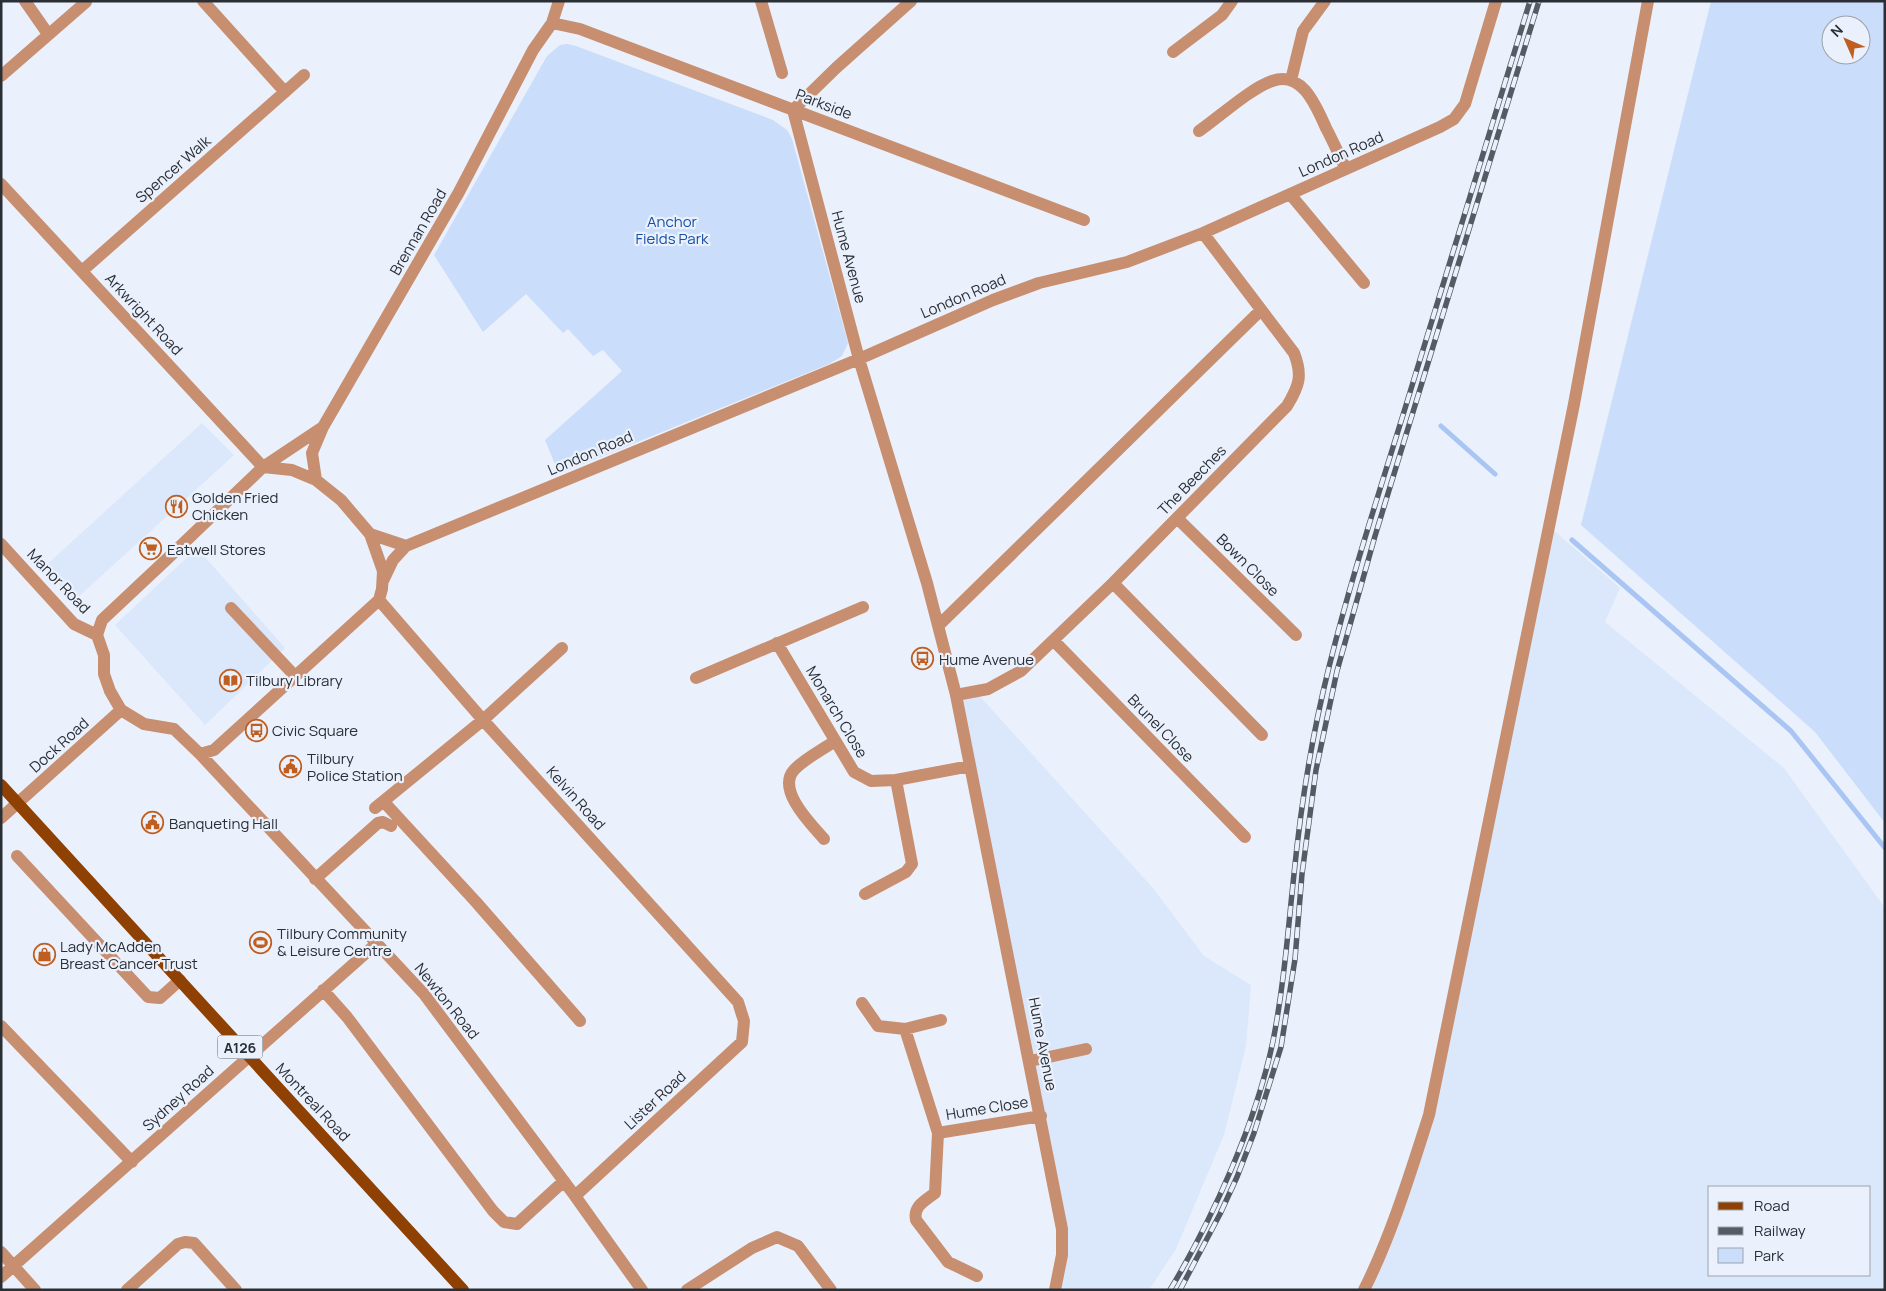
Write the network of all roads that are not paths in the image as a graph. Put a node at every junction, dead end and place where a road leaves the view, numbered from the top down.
1 (25, 1) edge
2 (203, 1) edge
3 (559, 1) edge
4 (761, 1) edge
5 (911, 1) edge
6 (1232, 1) edge
7 (1325, 1) edge
8 (1496, 1) edge
9 (1648, 1) edge
10 (86, 2) edge
11 (552, 23) junction
12 (48, 34) junction
13 (1173, 52) dead end
14 (782, 73) dead end
15 (1, 76) edge
16 (304, 76) dead end
17 (1291, 80) junction
18 (285, 92) junction
19 (793, 110) junction
20 (1199, 131) dead end
21 (1346, 169) junction
22 (1, 184) edge
23 (1290, 194) junction
24 (1084, 220) dead end
25 (1203, 233) junction
26 (82, 270) junction
27 (1364, 283) dead end
28 (1261, 310) junction
29 (859, 359) junction
30 (323, 426) junction
31 (263, 467) junction
32 (316, 480) junction
33 (1177, 518) junction
34 (370, 534) junction
35 (1, 544) edge
36 (406, 546) junction
37 (383, 581) junction
38 (1113, 583) junction
39 (379, 600) junction
40 (863, 607) dead end
41 (231, 608) dead end
42 (938, 626) junction
43 (97, 635) junction
44 (1296, 635) dead end
45 (1054, 641) junction
46 (777, 643) junction
47 (562, 648) dead end
48 (295, 676) junction
49 (696, 678) dead end
50 (956, 695) junction
51 (121, 710) junction
52 (483, 720) junction
53 (1262, 735) dead end
54 (835, 741) junction
55 (200, 754) junction
56 (970, 766) junction
57 (896, 780) junction
58 (1, 785) edge
59 (18, 803) junction
60 (1, 818) edge
61 (391, 826) dead end
62 (1245, 837) dead end
63 (824, 839) dead end
64 (17, 856) dead end
65 (315, 879) junction
66 (866, 894) dead end
67 (376, 944) junction
68 (180, 980) junction
69 (323, 990) junction
70 (862, 1003) dead end
71 (941, 1020) dead end
72 (580, 1021) dead end
73 (744, 1021) joint
74 (1, 1026) edge
75 (905, 1028) junction
76 (1086, 1049) dead end
77 (249, 1056) junction
78 (1030, 1062) junction
79 (1041, 1116) junction
80 (938, 1133) junction
81 (132, 1162) junction
82 (564, 1181) junction
83 (575, 1196) junction
84 (1, 1252) edge
85 (14, 1266) junction
86 (977, 1276) dead end
87 (1, 1277) edge
88 (132, 1288) edge
89 (36, 1290) edge
90 (236, 1290) edge
91 (463, 1290) edge
92 (642, 1290) edge
93 (688, 1290) edge
94 (831, 1290) edge
95 (1055, 1290) edge
96 (1364, 1290) edge

1 - 12 street
2 - 18 street
3 - 11 street, Brennan Road
4 - 14 street
5 - 19 street
6 - 13 street
7 - 17 street
8 - 21 street, London Road
9 - 96 street
10 - 12 street
11 - 19 street, Parkside
11 - 30 street, Brennan Road
12 - 15 street
16 - 18 street, Spencer Walk
17 - 20 street
17 - 21 street
18 - 26 street, Spencer Walk
19 - 24 street, Parkside
19 - 29 street, Hume Avenue
21 - 23 street, London Road
22 - 26 street, Arkwright Road
23 - 25 street, London Road
23 - 27 street
25 - 28 street, The Beeches
25 - 29 street, London Road
26 - 31 street, Arkwright Road
28 - 33 street, The Beeches
28 - 42 street
29 - 36 street, London Road
29 - 42 street, Hume Avenue
30 - 31 street
30 - 32 street, Brennan Road
31 - 32 street
31 - 43 street
32 - 34 street
33 - 38 street, The Beeches
33 - 44 street, Bown Close
34 - 36 street
34 - 37 street
35 - 43 street, Manor Road
36 - 37 street
37 - 39 street
38 - 45 street, The Beeches
38 - 53 street
39 - 48 street
39 - 52 street, Kelvin Road
40 - 46 street
41 - 48 street
42 - 50 street, Hume Avenue
43 - 51 street
45 - 50 street, The Beeches
45 - 62 street, Brunel Close
46 - 49 street
46 - 54 street, Monarch Close
47 - 52 street
48 - 55 street
50 - 56 street, Hume Avenue
51 - 55 street
51 - 59 street, Dock Road
52 - 72 street
52 - 73 street, Kelvin Road
54 - 57 street, Monarch Close
54 - 63 street
55 - 65 street, Newton Road
56 - 57 street, Monarch Close
56 - 78 street, Hume Avenue
57 - 66 street
58 - 59 main road, A126
59 - 60 street, Dock Road
59 - 68 main road, Montreal Road / A126
61 - 65 street
64 - 68 street
65 - 67 street, Newton Road
67 - 69 street, Sydney Road
67 - 82 street, Newton Road
68 - 77 main road, Montreal Road / A126
69 - 77 street, Sydney Road
69 - 82 street
70 - 75 street
71 - 75 street
73 - 83 street, Lister Road
74 - 81 street
75 - 80 street
76 - 78 street
77 - 81 street, Sydney Road
77 - 91 main road, Montreal Road / A126
78 - 79 street, Hume Avenue
79 - 80 street, Hume Close
79 - 95 street, Hume Avenue
80 - 86 street, Hume Close
81 - 85 street, Sydney Road
82 - 83 street, Newton Road
83 - 92 street, Newton Road
84 - 85 street
85 - 87 street, Sydney Road
85 - 89 street
88 - 90 street
93 - 94 street

